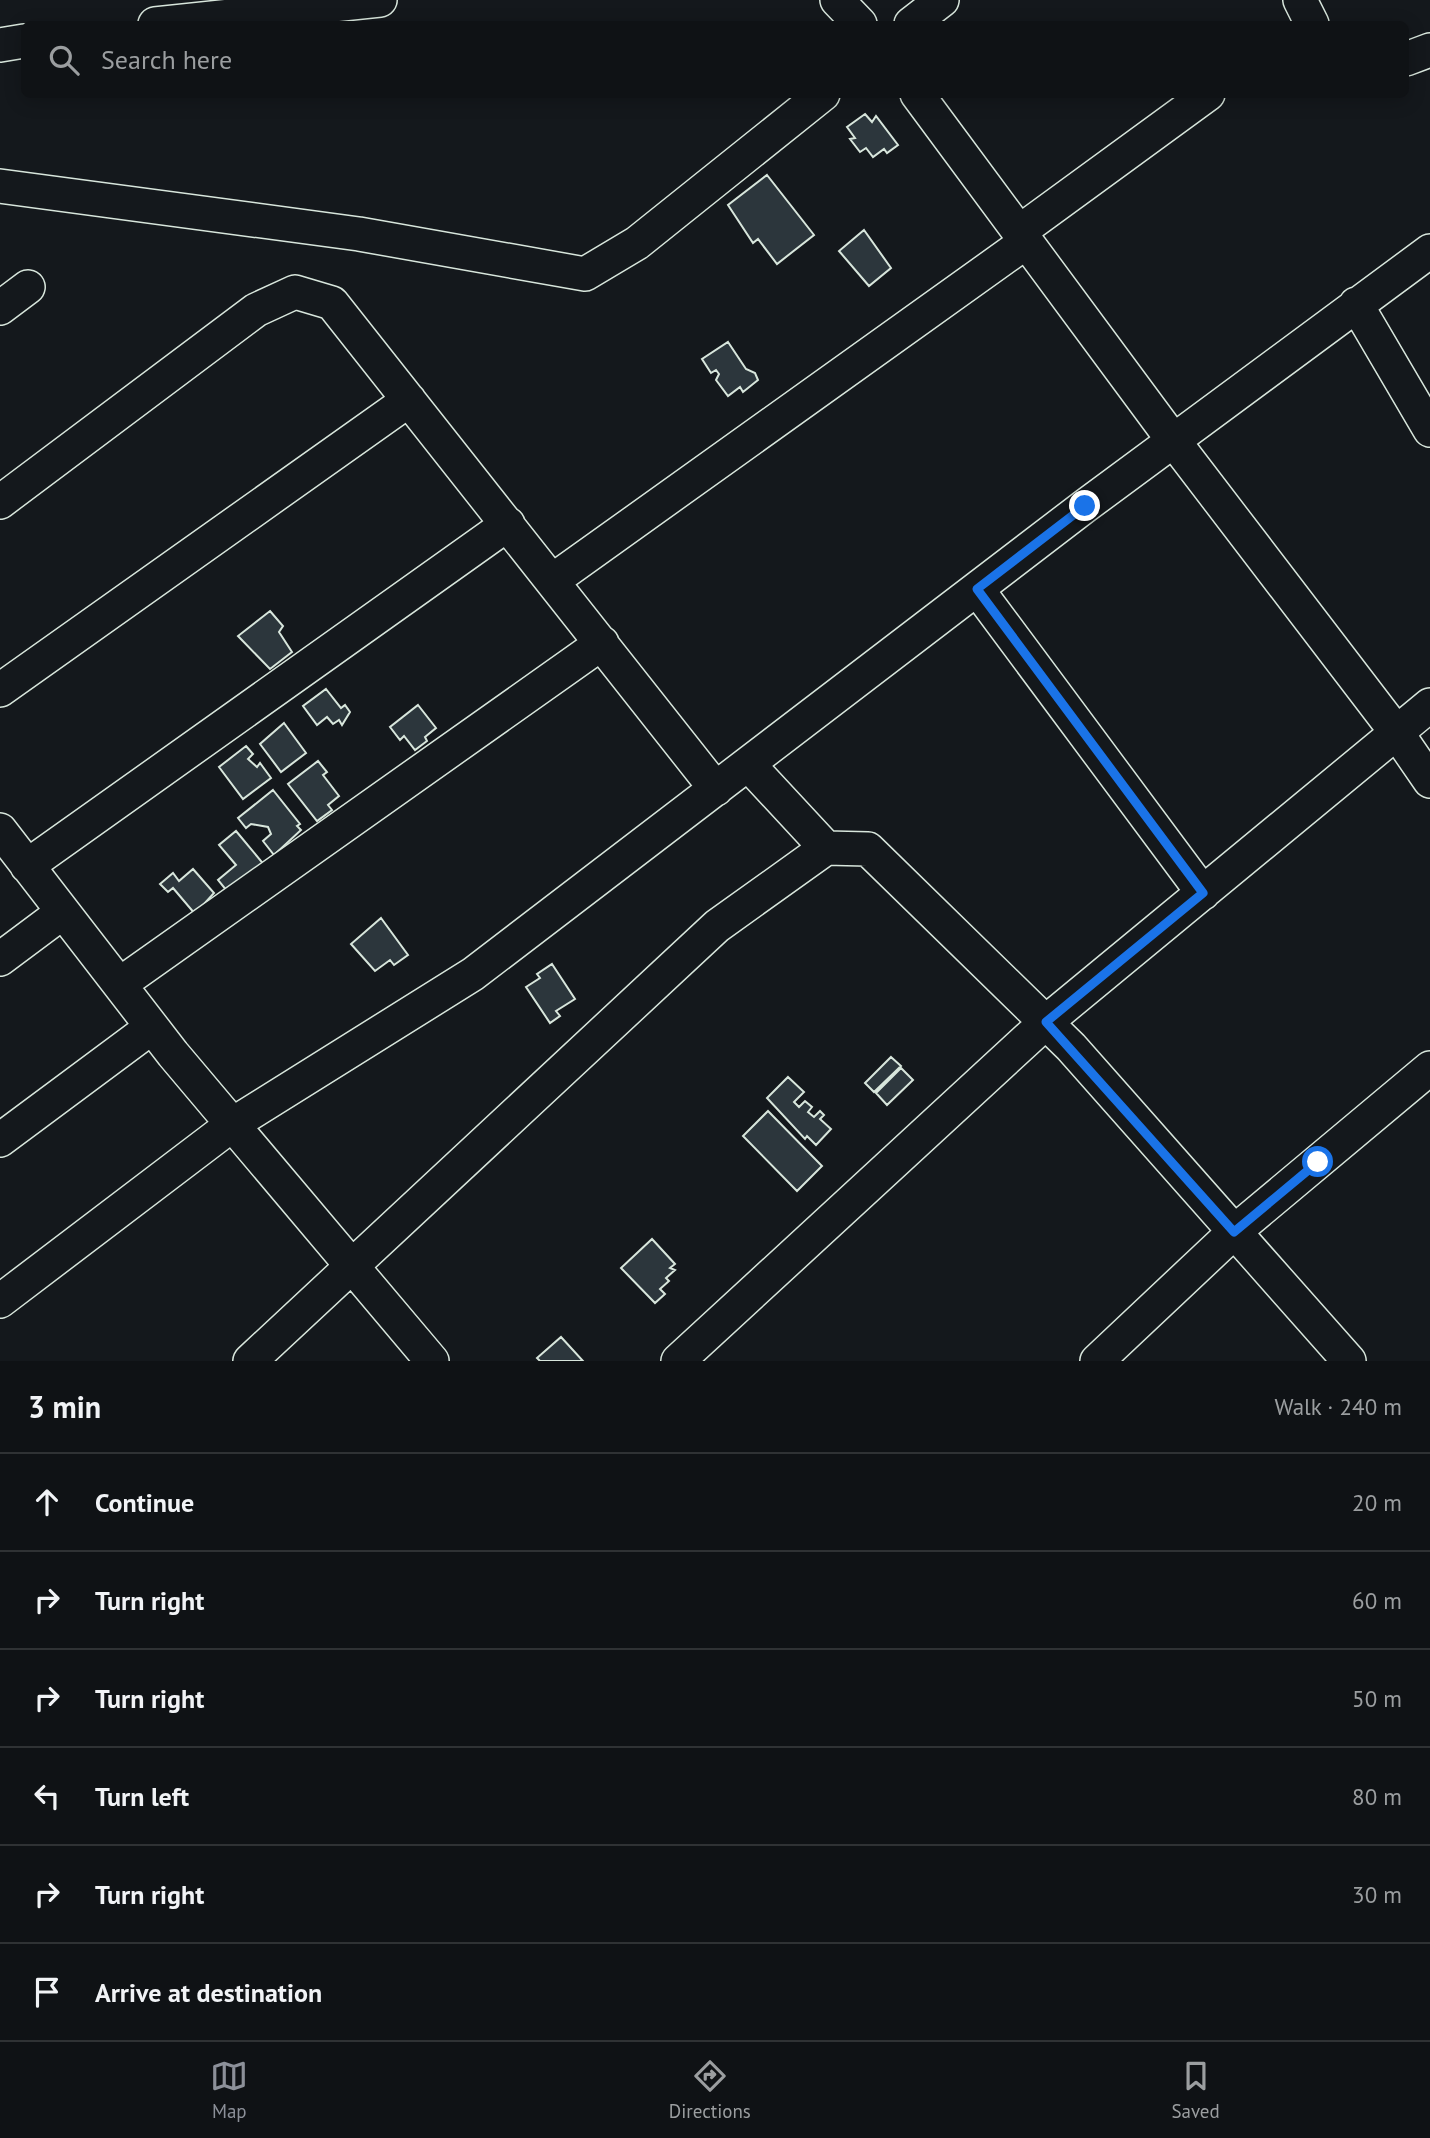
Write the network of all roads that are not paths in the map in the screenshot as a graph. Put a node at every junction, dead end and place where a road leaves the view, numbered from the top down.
1 (380, 0) edge
2 (837, 0) edge
3 (942, 0) edge
4 (1300, 0) edge
5 (183, 21) edge
6 (857, 21) edge
7 (915, 21) edge
8 (1310, 21) edge
9 (21, 42) edge
10 (0, 45) edge
11 (1430, 50) edge
12 (1409, 58) edge
13 (818, 98) edge
14 (920, 98) edge
15 (1203, 98) edge
16 (0, 186) edge
17 (1023, 237) junction
18 (1430, 251) edge
19 (28, 287) dead end
20 (1356, 304) junction
21 (0, 308) edge
22 (409, 400) junction
23 (1430, 430) edge
24 (1173, 440) junction
25 (0, 502) edge
26 (508, 524) junction
27 (552, 581) junction
28 (977, 589) junction
29 (602, 643) junction
30 (0, 690) edge
31 (1430, 705) edge
32 (1397, 733) junction
33 (748, 764) junction
34 (1430, 781) edge
35 (716, 789) junction
36 (0, 830) edge
37 (826, 848) junction
38 (27, 866) junction
39 (1203, 893) junction
40 (63, 912) junction
41 (0, 959) edge
42 (120, 984) junction
43 (1046, 1022) junction
44 (152, 1027) junction
45 (1430, 1068) edge
46 (233, 1124) junction
47 (0, 1140) edge
48 (1234, 1232) junction
49 (353, 1268) junction
50 (0, 1301) edge
51 (250, 1361) edge
52 (432, 1361) edge
53 (678, 1361) edge
54 (1097, 1361) edge
55 (1349, 1361) edge

1 - 5 street
2 - 6 street
3 - 7 street
4 - 8 street
9 - 10 street
11 - 12 street
13 - 16 street
14 - 17 street
15 - 17 street
17 - 24 street
17 - 27 street
18 - 20 street
19 - 21 street
20 - 23 street
20 - 24 street
22 - 25 street
22 - 26 street
22 - 30 street
24 - 28 street
24 - 32 street
26 - 27 street
26 - 38 street
27 - 29 street
28 - 33 street
28 - 39 street
29 - 35 street
29 - 42 street
31 - 32 street
32 - 34 street
32 - 39 street
33 - 35 street
33 - 37 street
35 - 46 street
36 - 38 street
37 - 43 street
37 - 49 street
38 - 40 street
39 - 43 street
40 - 41 street
40 - 42 street
42 - 44 street
43 - 48 street
43 - 53 street
44 - 46 street
44 - 47 street
45 - 48 street
46 - 49 street
46 - 50 street
48 - 54 street
48 - 55 street
49 - 51 street
49 - 52 street

